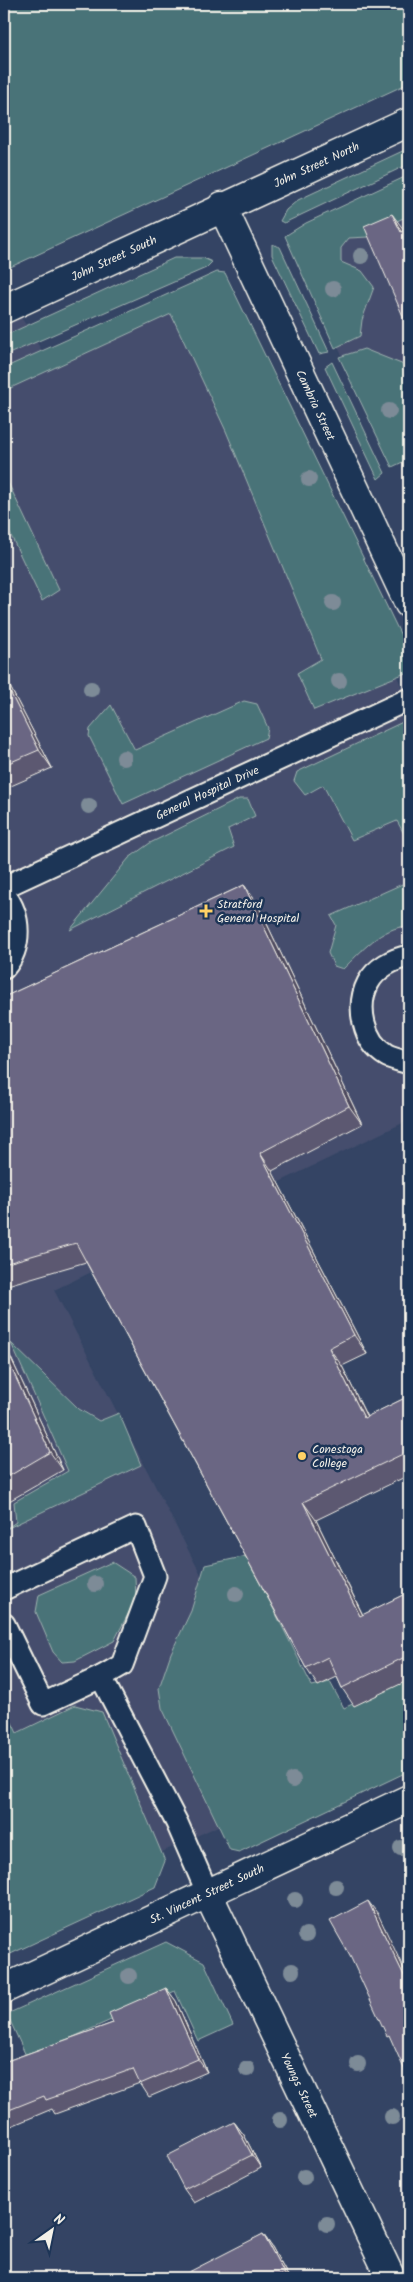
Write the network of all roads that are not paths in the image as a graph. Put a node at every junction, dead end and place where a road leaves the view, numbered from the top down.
1 (409, 122) edge
2 (222, 206) junction
3 (4, 309) edge
4 (409, 604) edge
5 (409, 699) edge
6 (4, 887) edge
7 (4, 894) edge
8 (409, 956) edge
9 (4, 968) edge
10 (409, 1063) edge
11 (4, 1589) edge
12 (4, 1624) edge
13 (101, 1677) junction
14 (409, 1799) edge
15 (208, 1894) junction
16 (4, 1989) edge
17 (391, 2278) edge

1 - 2 street, John Street North
2 - 3 street, John Street South
2 - 4 street, Cambria Street
5 - 6 lane, General Hospital Drive
7 - 9 lane
8 - 10 lane
11 - 13 lane
12 - 13 lane
13 - 15 lane
14 - 15 street, St. Vincent Street South
15 - 16 street, St. Vincent Street South
15 - 17 street, Youngs Street

